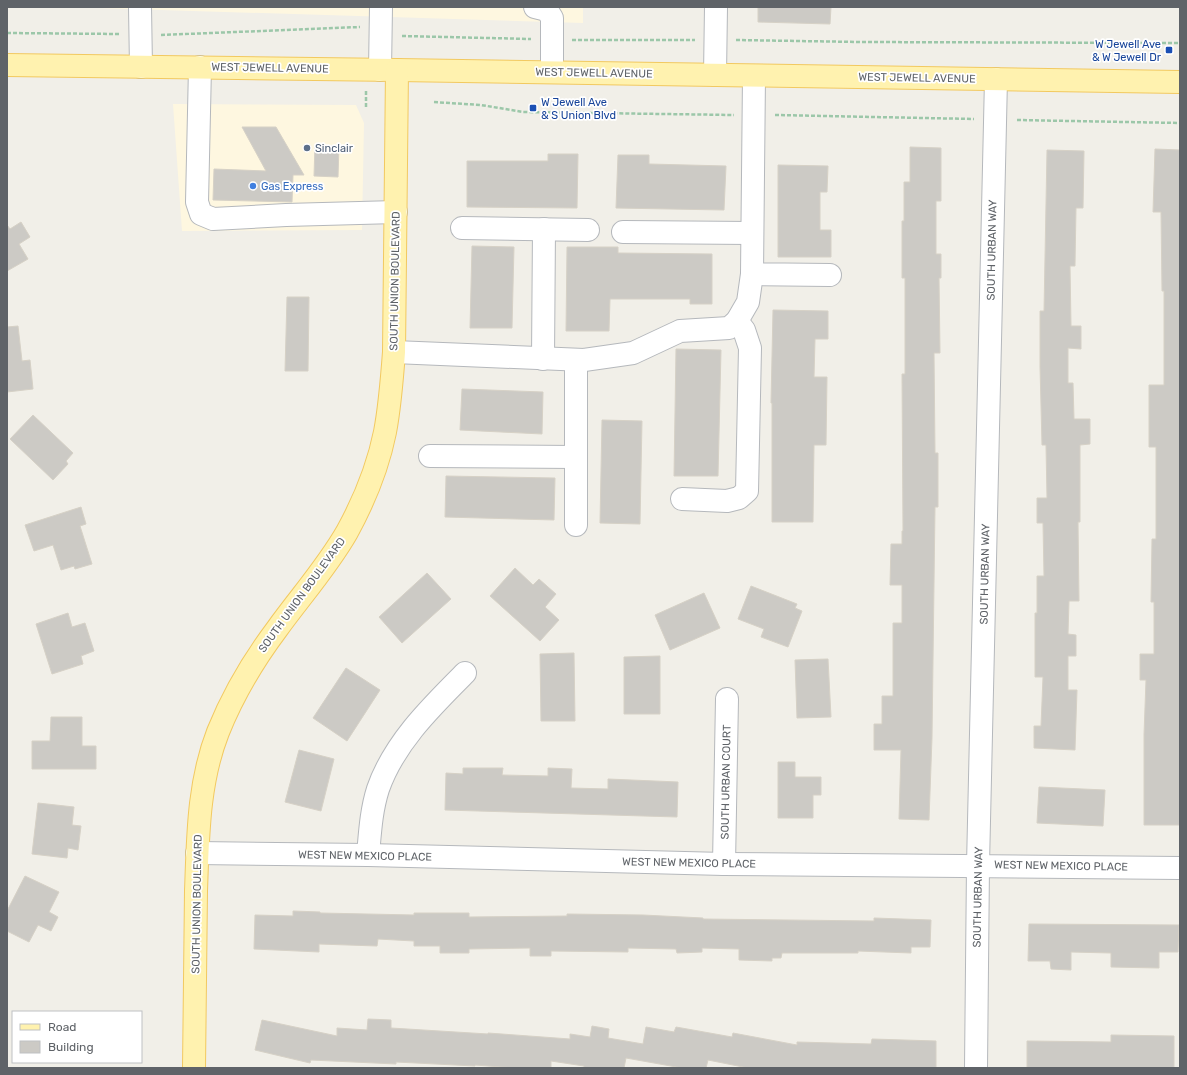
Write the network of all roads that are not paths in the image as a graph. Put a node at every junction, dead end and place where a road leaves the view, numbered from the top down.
1 (140, 7) edge
2 (381, 7) edge
3 (535, 7) edge
4 (716, 7) edge
5 (7, 65) edge
6 (141, 67) junction
7 (200, 67) junction
8 (388, 70) junction
9 (552, 72) junction
10 (716, 75) junction
11 (754, 76) junction
12 (996, 79) junction
13 (1180, 82) edge
14 (396, 212) junction
15 (462, 228) dead end
16 (544, 229) junction
17 (588, 230) dead end
18 (623, 232) dead end
19 (752, 233) junction
20 (752, 274) junction
21 (830, 275) dead end
22 (737, 321) junction
23 (394, 352) junction
24 (543, 359) junction
25 (576, 360) junction
26 (430, 456) dead end
27 (576, 457) junction
28 (682, 499) dead end
29 (576, 525) dead end
30 (465, 673) dead end
31 (727, 699) dead end
32 (197, 853) junction
33 (368, 855) junction
34 (724, 864) junction
35 (978, 865) junction
36 (1180, 868) edge
37 (194, 1068) edge
38 (976, 1068) edge

1 - 6 street
2 - 8 street
3 - 9 street
4 - 10 street
5 - 6 main road, WEST JEWELL AVENUE
6 - 7 main road, WEST JEWELL AVENUE
7 - 8 main road, WEST JEWELL AVENUE
7 - 14 street
8 - 9 main road, WEST JEWELL AVENUE
8 - 14 main road, SOUTH UNION BOULEVARD
9 - 10 main road, WEST JEWELL AVENUE
10 - 11 main road, WEST JEWELL AVENUE
11 - 12 main road, WEST JEWELL AVENUE
11 - 19 street
12 - 13 main road, WEST JEWELL AVENUE
12 - 35 street, SOUTH URBAN WAY
14 - 23 main road, SOUTH UNION BOULEVARD
15 - 16 street
16 - 17 street
16 - 24 street
18 - 19 street
19 - 20 street
20 - 21 street
20 - 22 street
22 - 25 street
22 - 28 street
23 - 24 street
23 - 32 main road, SOUTH UNION BOULEVARD
24 - 25 street
25 - 27 street
26 - 27 street
27 - 29 street
30 - 33 street
31 - 34 street, SOUTH URBAN COURT
32 - 33 street, WEST NEW MEXICO PLACE
32 - 37 main road, SOUTH UNION BOULEVARD
33 - 34 street, WEST NEW MEXICO PLACE
34 - 35 street, WEST NEW MEXICO PLACE
35 - 36 street, WEST NEW MEXICO PLACE
35 - 38 street, SOUTH URBAN WAY

